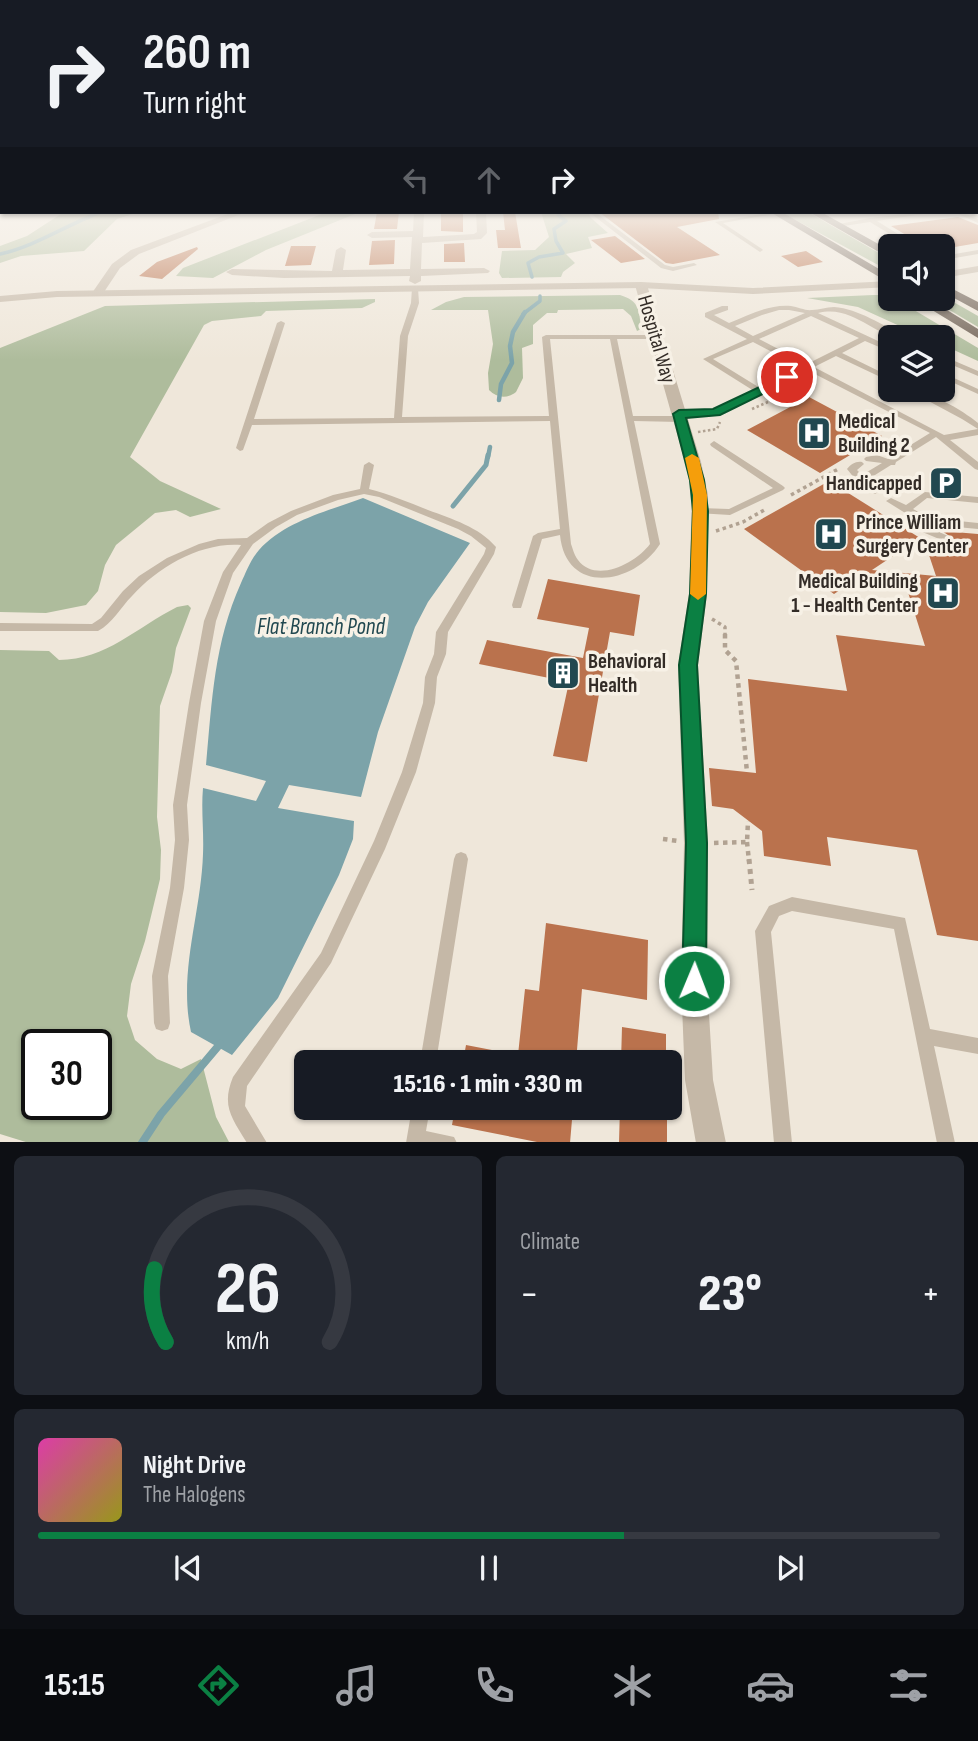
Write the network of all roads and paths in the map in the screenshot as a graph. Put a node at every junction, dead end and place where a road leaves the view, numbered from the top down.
1 (133, 253) edge
2 (340, 253) edge
3 (417, 253) edge
4 (645, 253) edge
5 (843, 253) edge
6 (694, 265) dead end
7 (978, 269) edge
8 (484, 271) dead end
9 (232, 272) dead end
10 (416, 272) junction
11 (955, 273) edge
12 (337, 274) junction
13 (878, 275) edge
14 (878, 284) edge
15 (641, 285) junction
16 (415, 288) junction
17 (98, 293) junction
18 (955, 294) edge
19 (0, 299) edge
20 (978, 307) edge
21 (724, 308) dead end
22 (940, 311) edge
23 (811, 313) junction
24 (281, 323) dead end
25 (729, 326) junction
26 (878, 328) edge
27 (978, 334) edge
28 (613, 337) junction
29 (656, 337) junction
30 (865, 338) junction
31 (753, 339) junction
32 (878, 344) edge
33 (836, 352) junction
34 (955, 363) edge
35 (808, 367) junction
36 (878, 373) edge
37 (978, 374) edge
38 (955, 381) edge
39 (782, 387) dead end
40 (760, 391) junction
41 (978, 392) edge
42 (936, 402) edge
43 (748, 411) dead end
44 (554, 418) junction
45 (629, 418) junction
46 (729, 418) dead end
47 (398, 420) junction
48 (249, 422) junction
49 (681, 422) junction
50 (978, 429) edge
51 (940, 436) junction
52 (714, 444) dead end
53 (240, 448) dead end
54 (869, 459) dead end
55 (892, 463) junction
56 (848, 464) dead end
57 (859, 464) dead end
58 (369, 465) dead end
59 (978, 467) edge
60 (861, 480) junction
61 (364, 491) junction
62 (875, 491) dead end
63 (786, 498) dead end
64 (978, 500) edge
65 (891, 501) dead end
66 (775, 504) dead end
67 (700, 511) junction
68 (910, 512) junction
69 (978, 526) edge
70 (565, 531) junction
71 (713, 533) dead end
72 (944, 538) dead end
73 (249, 542) junction
74 (517, 605) dead end
75 (709, 615) dead end
76 (0, 627) edge
77 (747, 772) dead end
78 (747, 842) dead end
79 (461, 859) dead end
80 (752, 890) dead end
81 (162, 1023) dead end
82 (924, 1036) junction
83 (978, 1046) edge
84 (430, 1050) edge
85 (419, 1120) edge
86 (415, 1140) edge
87 (257, 1142) edge
88 (437, 1142) edge
89 (711, 1142) edge
90 (783, 1142) edge
91 (946, 1142) edge

1 - 17 street
2 - 12 street
3 - 10 street
4 - 6 lane
5 - 13 main road
7 - 11 street
8 - 10 street
9 - 12 street
10 - 12 street
10 - 16 street
14 - 15 street
15 - 16 street
15 - 29 street, Hospital Way
16 - 17 street
16 - 47 lane
17 - 19 street
18 - 20 main road
21 - 25 lane
22 - 27 main road
23 - 25 lane
23 - 26 lane
23 - 30 lane
23 - 31 lane
24 - 48 lane
25 - 31 lane
28 - 29 lane
28 - 44 lane
28 - 45 lane
29 - 49 street, Hospital Way
30 - 32 lane
30 - 33 lane
31 - 35 lane
31 - 40 lane
33 - 35 lane
33 - 36 lane
34 - 37 lane
35 - 40 lane
35 - 51 lane
38 - 41 lane
39 - 43 path
40 - 49 lane
42 - 50 lane
44 - 47 lane
44 - 70 lane
45 - 49 lane
45 - 70 lane
46 - 49 path
47 - 48 lane
48 - 53 lane
49 - 67 street, Hospital Way
50 - 51 lane
51 - 55 lane
51 - 59 lane
52 - 67 lane
54 - 55 lane
55 - 60 lane
56 - 63 path
57 - 60 lane
58 - 61 lane
60 - 62 lane
61 - 73 lane
61 - 87 lane
64 - 68 lane
65 - 68 lane
66 - 71 path
67 - 89 street, Hospital Way
68 - 69 lane
68 - 72 lane
70 - 74 lane
73 - 76 lane
73 - 81 lane
75 - 77 path
78 - 80 path
79 - 84 lane
82 - 83 lane
82 - 90 lane
82 - 91 lane
85 - 86 lane
86 - 88 lane

